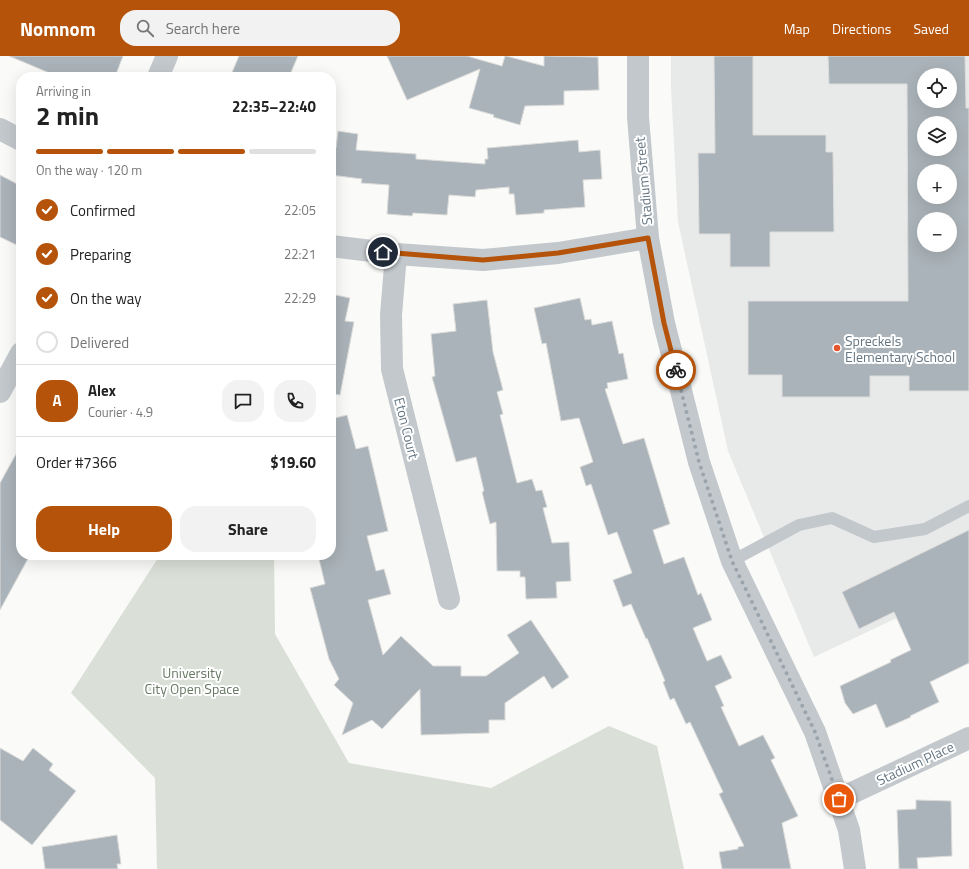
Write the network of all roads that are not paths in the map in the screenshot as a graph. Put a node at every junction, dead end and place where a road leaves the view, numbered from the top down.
1 (167, 56) edge
2 (638, 56) edge
3 (160, 72) edge
4 (0, 129) edge
5 (16, 137) edge
6 (648, 238) junction
7 (336, 247) edge
8 (396, 254) junction
9 (16, 362) edge
10 (0, 392) edge
11 (969, 506) edge
12 (732, 561) junction
13 (448, 599) dead end
14 (969, 738) edge
15 (839, 799) junction
16 (855, 869) edge

1 - 3 street
2 - 6 street, Stadium Street
4 - 5 street
6 - 8 street
6 - 12 street, Stadium Street
7 - 8 street
8 - 13 street, Eton Court
9 - 10 street
11 - 12 lane
12 - 15 street, Stadium Street
14 - 15 street, Stadium Place
15 - 16 street, Stadium Street

